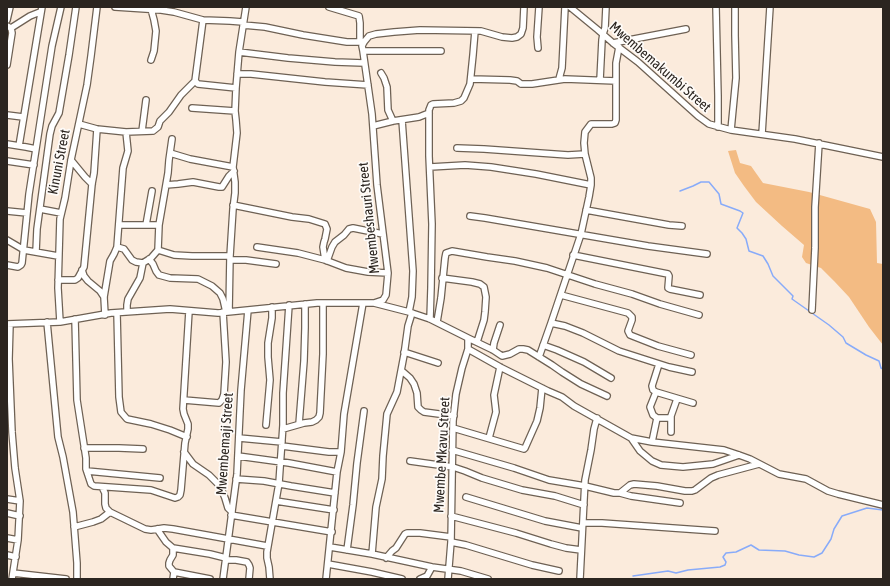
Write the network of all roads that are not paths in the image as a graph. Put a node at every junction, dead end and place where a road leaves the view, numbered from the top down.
1 (10, 7) edge
2 (61, 7) edge
3 (76, 7) edge
4 (97, 7) edge
5 (115, 7) edge
6 (246, 7) edge
7 (329, 7) edge
8 (524, 7) edge
9 (539, 7) edge
10 (565, 7) edge
11 (570, 7) edge
12 (606, 7) edge
13 (716, 7) edge
14 (735, 7) edge
15 (770, 7) edge
16 (132, 8) edge
17 (151, 9) junction
18 (171, 9) edge
19 (41, 10) edge
20 (7, 20) edge
21 (204, 20) junction
22 (243, 24) junction
23 (9, 27) edge
24 (686, 29) dead end
25 (474, 31) junction
26 (603, 34) junction
27 (362, 42) junction
28 (616, 45) junction
29 (538, 48) dead end
30 (363, 51) junction
31 (441, 51) dead end
32 (239, 52) junction
33 (152, 60) dead end
34 (364, 63) junction
35 (7, 65) edge
36 (381, 73) dead end
37 (237, 74) junction
38 (471, 79) junction
39 (559, 79) junction
40 (600, 80) junction
41 (195, 81) junction
42 (616, 81) junction
43 (368, 85) junction
44 (236, 88) junction
45 (146, 100) dead end
46 (192, 108) dead end
47 (235, 111) junction
48 (430, 113) junction
49 (7, 115) edge
50 (23, 117) junction
51 (402, 120) junction
52 (393, 122) junction
53 (79, 124) junction
54 (373, 126) junction
55 (718, 127) junction
56 (97, 128) junction
57 (731, 130) junction
58 (142, 131) junction
59 (126, 132) junction
60 (762, 134) junction
61 (172, 139) dead end
62 (819, 143) junction
63 (7, 144) edge
64 (19, 146) junction
65 (457, 148) dead end
66 (36, 149) junction
67 (170, 153) junction
68 (585, 154) junction
69 (883, 157) edge
70 (71, 160) junction
71 (7, 161) edge
72 (34, 165) junction
73 (430, 167) junction
74 (233, 169) junction
75 (92, 184) junction
76 (166, 184) junction
77 (591, 185) junction
78 (152, 191) dead end
79 (234, 205) junction
80 (40, 209) junction
81 (586, 210) junction
82 (7, 211) edge
83 (27, 213) junction
84 (61, 213) junction
85 (470, 216) dead end
86 (119, 225) junction
87 (146, 225) junction
88 (159, 225) junction
89 (682, 226) dead end
90 (383, 234) junction
91 (581, 234) junction
92 (7, 240) edge
93 (117, 247) junction
94 (257, 248) dead end
95 (24, 250) junction
96 (158, 250) junction
97 (36, 252) junction
98 (707, 254) dead end
99 (58, 256) junction
100 (573, 256) junction
101 (230, 258) junction
102 (148, 259) junction
103 (326, 260) junction
104 (143, 263) junction
105 (276, 264) dead end
106 (7, 265) edge
107 (82, 270) junction
108 (388, 274) junction
109 (567, 275) junction
110 (442, 278) junction
111 (58, 280) junction
112 (561, 295) junction
113 (700, 295) dead end
114 (104, 297) junction
115 (323, 303) junction
116 (363, 303) junction
117 (374, 303) junction
118 (305, 304) junction
119 (289, 306) junction
120 (272, 307) junction
121 (248, 310) junction
122 (812, 310) dead end
123 (189, 311) junction
124 (127, 312) junction
125 (226, 312) junction
126 (117, 313) junction
127 (410, 313) junction
128 (105, 315) junction
129 (699, 315) dead end
130 (75, 319) junction
131 (430, 319) junction
132 (46, 322) junction
133 (60, 322) junction
134 (437, 322) junction
135 (552, 322) junction
136 (8, 324) edge
137 (500, 325) dead end
138 (468, 338) junction
139 (477, 342) junction
140 (543, 345) junction
141 (468, 349) junction
142 (493, 350) junction
143 (404, 352) junction
144 (691, 355) dead end
145 (539, 357) junction
146 (438, 363) dead end
147 (659, 364) junction
148 (500, 367) junction
149 (402, 371) junction
150 (692, 372) dead end
151 (611, 378) dead end
152 (542, 388) junction
153 (656, 392) junction
154 (607, 396) dead end
155 (677, 398) junction
156 (184, 400) junction
157 (693, 403) dead end
158 (364, 411) dead end
159 (454, 416) junction
160 (597, 418) junction
161 (657, 418) junction
162 (671, 418) junction
163 (299, 424) junction
164 (266, 425) dead end
165 (453, 428) junction
166 (283, 429) junction
167 (672, 432) dead end
168 (187, 437) junction
169 (238, 438) junction
170 (489, 438) junction
171 (631, 438) junction
172 (652, 442) junction
173 (282, 444) junction
174 (84, 448) junction
175 (143, 450) dead end
176 (452, 450) junction
177 (184, 452) junction
178 (341, 452) junction
179 (739, 455) junction
180 (238, 456) junction
181 (281, 462) junction
182 (410, 462) dead end
183 (759, 464) junction
184 (453, 467) junction
185 (87, 471) junction
186 (337, 472) junction
187 (160, 478) dead end
188 (236, 478) junction
189 (279, 483) junction
190 (102, 486) junction
191 (585, 486) junction
192 (335, 493) junction
193 (620, 493) junction
194 (466, 497) dead end
195 (7, 499) edge
196 (20, 501) junction
197 (276, 501) junction
198 (680, 503) dead end
199 (584, 505) junction
200 (883, 505) edge
201 (334, 510) junction
202 (110, 512) junction
203 (7, 513) edge
204 (231, 514) junction
205 (20, 516) junction
206 (451, 516) junction
207 (272, 523) junction
208 (582, 525) junction
209 (74, 527) junction
210 (157, 529) junction
211 (714, 531) dead end
212 (332, 532) junction
213 (7, 538) edge
214 (228, 539) junction
215 (451, 539) junction
216 (18, 540) junction
217 (267, 546) junction
218 (330, 547) junction
219 (173, 548) junction
220 (347, 550) junction
221 (581, 550) junction
222 (372, 554) junction
223 (7, 555) edge
224 (16, 557) junction
225 (386, 558) junction
226 (226, 559) junction
227 (328, 564) junction
228 (432, 567) junction
229 (449, 569) junction
230 (559, 571) dead end
231 (14, 572) junction
232 (174, 572) junction
233 (12, 579) edge
234 (66, 579) edge
235 (77, 579) edge
236 (173, 579) edge
237 (210, 579) edge
238 (223, 579) edge
239 (249, 579) edge
240 (270, 579) edge
241 (326, 579) edge
242 (402, 579) edge
243 (420, 579) edge
244 (448, 579) edge
245 (488, 579) edge
246 (580, 579) edge

1 - 20 street
2 - 66 street
3 - 80 street
4 - 53 street, Kinuni Street
5 - 16 street
6 - 22 street
7 - 27 street, Mwembeshauri Street
8 - 25 street
9 - 29 street
10 - 39 street
11 - 26 street, Mwembemakumbi Street
12 - 26 street
13 - 55 street
14 - 57 street
15 - 60 street
16 - 17 street
17 - 18 street
17 - 33 street
18 - 21 street
19 - 23 street
19 - 50 street
21 - 22 street
21 - 41 street
22 - 27 street
22 - 32 street
23 - 35 street
24 - 28 street
25 - 27 street
25 - 38 street
26 - 28 street, Mwembemakumbi Street
26 - 40 street
27 - 30 street, Mwembeshauri Street
28 - 42 street
28 - 55 street, Mwembemakumbi Street
30 - 31 street
30 - 34 street, Mwembeshauri Street
32 - 34 street
32 - 37 street
34 - 43 street, Mwembeshauri Street
36 - 52 street
37 - 43 street
37 - 44 street
38 - 39 street
38 - 48 street
39 - 40 street
40 - 42 street
41 - 44 street
41 - 58 street
42 - 68 street
43 - 54 street, Mwembeshauri Street
44 - 47 street
45 - 58 street
46 - 47 street
47 - 74 street
48 - 51 street
48 - 73 street
49 - 50 street
50 - 64 street
51 - 52 street
51 - 127 street
52 - 54 street
53 - 56 street
53 - 70 street, Kinuni Street
54 - 90 street, Mwembeshauri Street
55 - 57 street, Mwembemakumbi Street
56 - 59 street
56 - 75 street
57 - 60 street, Mwembemakumbi Street
58 - 59 street
59 - 86 street
60 - 62 street, Mwembemakumbi Street
61 - 67 street
62 - 69 street, Mwembemakumbi Street
62 - 122 street
63 - 64 street
64 - 66 street
65 - 68 street
66 - 72 street
67 - 74 street
67 - 76 street
68 - 77 street
70 - 75 street
70 - 84 street, Kinuni Street
71 - 72 street
72 - 83 street
73 - 77 street
73 - 131 street
74 - 76 street
74 - 79 street
75 - 107 street
76 - 88 street
77 - 81 street
78 - 87 street
79 - 101 street
79 - 103 street
80 - 84 street
80 - 97 street
81 - 89 street
81 - 91 street
82 - 83 street
83 - 95 street
84 - 99 street, Kinuni Street
85 - 91 street
86 - 87 street
86 - 93 street
87 - 88 street
88 - 96 street
90 - 103 street
90 - 108 street, Mwembeshauri Street
91 - 98 street
91 - 100 street
92 - 95 street
93 - 104 street
93 - 114 street
94 - 103 street
95 - 97 street
95 - 106 street
96 - 101 street
96 - 102 street
97 - 99 street
99 - 111 street, Kinuni Street
100 - 109 street
100 - 113 street
101 - 105 street
101 - 125 street
102 - 104 street
102 - 125 street
103 - 108 street
104 - 124 street
107 - 111 street
107 - 114 street
108 - 117 street, Mwembeshauri Street
109 - 110 street
109 - 112 street
109 - 129 street
110 - 134 street
110 - 139 street
111 - 133 street, Kinuni Street
112 - 135 street
112 - 144 street
114 - 128 street
115 - 116 street
115 - 118 street
115 - 163 street
116 - 117 street
116 - 178 street
117 - 127 street
118 - 119 street
118 - 163 street
119 - 120 street
119 - 166 street
120 - 121 street
120 - 164 street
121 - 125 street
121 - 169 street, Mwembemaji Street
123 - 124 street
123 - 125 street
123 - 156 street
124 - 126 street
125 - 156 street
126 - 128 street
126 - 168 street
127 - 131 street
127 - 143 street
128 - 130 street
130 - 133 street
130 - 174 street
131 - 134 street
132 - 133 street
132 - 136 street
132 - 209 street
134 - 138 street
135 - 140 street
135 - 147 street
136 - 196 street
137 - 142 street
138 - 139 street
138 - 141 street, Mwembe Mkavu Street
139 - 142 street
140 - 145 street
140 - 151 street
141 - 148 street
141 - 159 street, Mwembe Mkavu Street
142 - 145 street
143 - 146 street
143 - 149 street
145 - 154 street
147 - 150 street
147 - 153 street
148 - 152 street
148 - 170 street
149 - 159 street
149 - 222 street
152 - 160 street
152 - 170 street
153 - 155 street
153 - 161 street
155 - 157 street
155 - 162 street
156 - 168 street
158 - 220 street
159 - 165 street, Mwembe Mkavu Street
160 - 171 street
160 - 191 street
161 - 162 street
161 - 172 street
162 - 167 street
163 - 166 street
165 - 170 street
165 - 176 street, Mwembe Mkavu Street
166 - 173 street
168 - 177 street
169 - 173 street
169 - 180 street, Mwembemaji Street
171 - 172 street
171 - 179 street
172 - 179 street
173 - 178 street
173 - 181 street
174 - 175 street
174 - 185 street
176 - 184 street, Mwembe Mkavu Street
176 - 191 street
177 - 190 street
177 - 204 street
178 - 186 street
179 - 183 street
180 - 181 street
180 - 188 street, Mwembemaji Street
181 - 186 street
181 - 189 street
182 - 184 street
183 - 193 street
183 - 200 street
184 - 199 street
184 - 206 street, Mwembe Mkavu Street
185 - 187 street
185 - 190 street
186 - 192 street
188 - 189 street
188 - 204 street, Mwembemaji Street
189 - 192 street
189 - 197 street
190 - 202 street
191 - 193 street
191 - 199 street
192 - 201 street
193 - 198 street
194 - 208 street
195 - 196 street
196 - 205 street
197 - 201 street
197 - 207 street
199 - 208 street
201 - 212 street
202 - 209 street
202 - 210 street
203 - 205 street
204 - 207 street
204 - 214 street, Mwembemaji Street
205 - 216 street
206 - 215 street, Mwembe Mkavu Street
206 - 221 street
207 - 212 street
207 - 217 street
208 - 211 street
208 - 221 street
209 - 235 street
210 - 214 street
210 - 219 street
212 - 218 street
213 - 216 street
214 - 217 street
214 - 226 street, Mwembemaji Street
215 - 225 street
215 - 229 street, Mwembe Mkavu Street
215 - 230 street
216 - 224 street
217 - 240 street
218 - 220 street
218 - 227 street
219 - 226 street
219 - 232 street
220 - 222 street
221 - 246 street
222 - 225 street
223 - 224 street
224 - 231 street
225 - 228 street
226 - 238 street, Mwembemaji Street
226 - 239 street
227 - 241 street
227 - 242 street
228 - 229 street
228 - 243 street
229 - 244 street, Mwembe Mkavu Street
229 - 245 street
231 - 233 street
231 - 234 street
232 - 236 street
232 - 237 street

